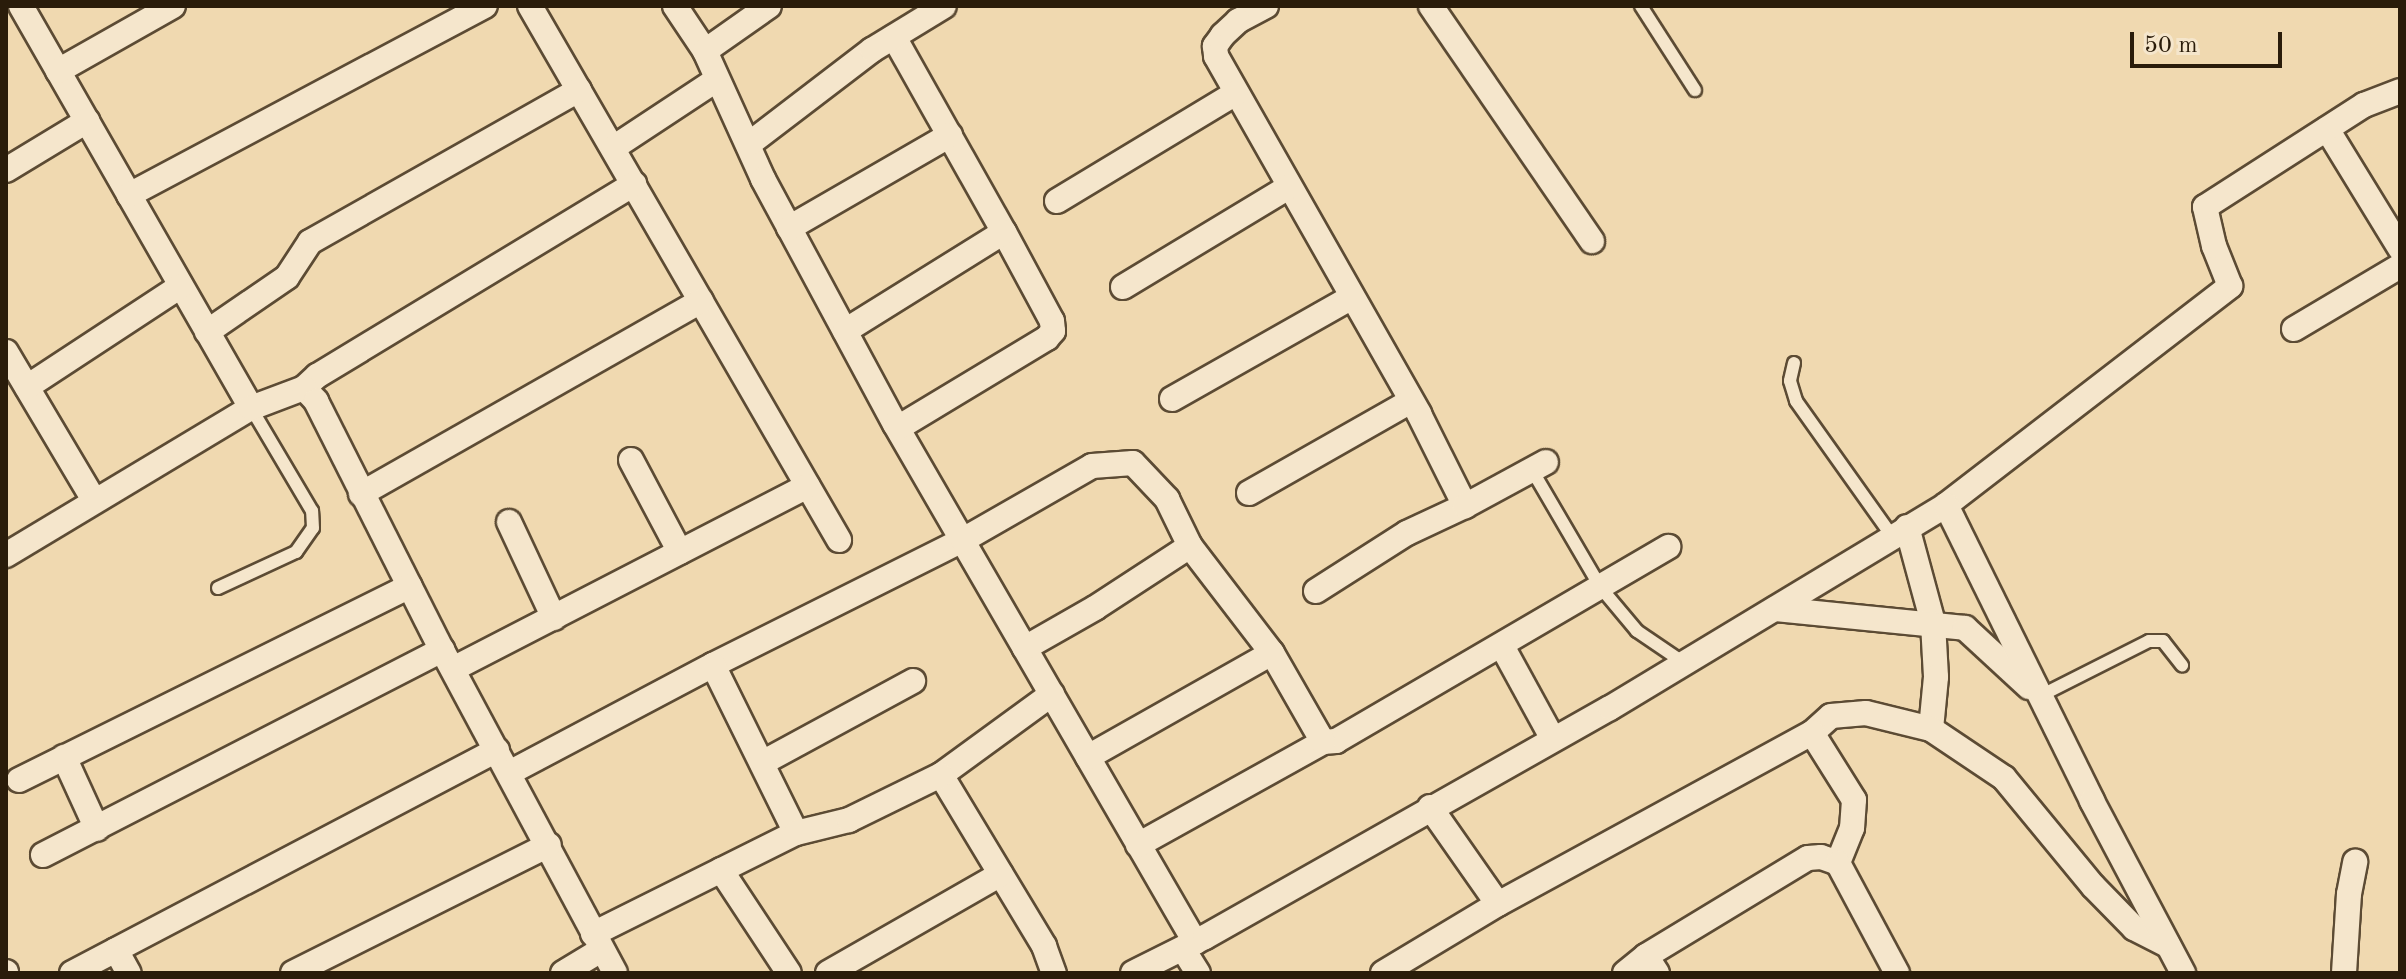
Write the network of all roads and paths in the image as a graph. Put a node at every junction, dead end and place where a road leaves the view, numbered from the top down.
1 (21, 6) edge
2 (173, 6) edge
3 (485, 6) edge
4 (530, 6) edge
5 (675, 6) edge
6 (769, 6) edge
7 (944, 6) edge
8 (1266, 6) edge
9 (1431, 6) edge
10 (1641, 6) edge
11 (894, 37) junction
12 (705, 51) junction
13 (58, 71) junction
14 (716, 80) junction
15 (579, 90) junction
16 (1695, 90) dead end
17 (2400, 91) edge
18 (1236, 93) junction
19 (87, 121) junction
20 (2327, 129) junction
21 (950, 135) junction
22 (749, 144) junction
23 (613, 148) junction
24 (6, 170) edge
25 (634, 184) junction
26 (1289, 187) junction
27 (129, 195) junction
28 (1057, 201) dead end
29 (789, 228) junction
30 (1004, 232) junction
31 (2398, 239) edge
32 (1592, 241) dead end
33 (2400, 266) edge
34 (181, 286) junction
35 (1123, 287) dead end
36 (1352, 297) junction
37 (701, 301) junction
38 (2294, 329) dead end
39 (845, 331) junction
40 (207, 332) junction
41 (6, 352) edge
42 (1794, 363) dead end
43 (27, 387) junction
44 (304, 388) junction
45 (1172, 399) dead end
46 (1411, 401) junction
47 (251, 408) junction
48 (898, 428) junction
49 (631, 460) dead end
50 (1539, 466) joint
51 (808, 486) junction
52 (1249, 493) dead end
53 (361, 494) junction
54 (94, 500) junction
55 (1946, 505) junction
56 (1465, 506) junction
57 (509, 522) dead end
58 (1900, 532) junction
59 (839, 540) dead end
60 (963, 540) junction
61 (1190, 546) junction
62 (1668, 547) dead end
63 (680, 552) junction
64 (6, 555) edge
65 (409, 586) junction
66 (218, 588) dead end
67 (1601, 588) junction
68 (1316, 591) dead end
69 (1775, 609) junction
70 (554, 618) junction
71 (1933, 623) junction
72 (1502, 646) junction
73 (1025, 648) junction
74 (1272, 653) junction
75 (447, 659) junction
76 (1684, 663) junction
77 (713, 665) junction
78 (2182, 665) dead end
79 (913, 681) dead end
80 (1052, 694) junction
81 (2040, 696) junction
82 (1931, 729) junction
83 (1812, 733) junction
84 (1553, 739) junction
85 (1323, 742) junction
86 (497, 750) junction
87 (64, 757) junction
88 (1088, 757) junction
89 (762, 763) junction
90 (509, 773) junction
91 (941, 775) junction
92 (19, 780) dead end
93 (1430, 807) junction
94 (97, 829) junction
95 (796, 833) junction
96 (549, 845) junction
97 (1138, 845) junction
98 (43, 855) dead end
99 (2355, 862) dead end
100 (1838, 863) junction
101 (721, 870) junction
102 (1001, 874) junction
103 (1498, 904) junction
104 (597, 942) junction
105 (1189, 945) junction
106 (2168, 945) junction
107 (116, 950) junction
108 (1651, 964) edge
109 (72, 973) edge
110 (129, 973) edge
111 (293, 973) edge
112 (563, 973) edge
113 (615, 973) edge
114 (789, 973) edge
115 (828, 973) edge
116 (1054, 973) edge
117 (1133, 973) edge
118 (1198, 973) edge
119 (1383, 973) edge
120 (1625, 973) edge
121 (1897, 973) edge
122 (2183, 973) edge
123 (2344, 973) edge

1 - 13 street
2 - 13 street
3 - 27 street
4 - 15 street
5 - 12 street
6 - 12 street
7 - 11 street
8 - 18 street
9 - 32 street
10 - 16 lane
11 - 21 street
11 - 22 street
12 - 14 street
13 - 19 street
14 - 22 street
14 - 23 street
15 - 23 street
15 - 40 street
17 - 20 street
18 - 26 street
18 - 28 street
19 - 24 street
19 - 27 street
20 - 31 street
20 - 55 street
21 - 29 street
21 - 30 street
22 - 29 street
23 - 25 street
25 - 37 street
25 - 44 street
26 - 35 street
26 - 36 street
27 - 34 street
29 - 39 street
30 - 39 street
30 - 48 street
33 - 38 street
34 - 40 street
34 - 43 street
36 - 45 street
36 - 46 street
37 - 51 street
37 - 53 street
39 - 48 street
40 - 47 street
41 - 43 street
42 - 58 lane
43 - 54 street
44 - 47 street
44 - 53 street
46 - 52 street
46 - 56 street
47 - 54 street
47 - 66 lane
48 - 60 street
49 - 63 street
50 - 56 street
50 - 67 lane
51 - 59 street
51 - 63 street
53 - 65 street
54 - 64 street
55 - 58 street
55 - 81 street
56 - 68 street
57 - 70 street
58 - 69 street
58 - 71 street
60 - 61 street
60 - 73 street
60 - 77 street
61 - 73 street
61 - 74 street
62 - 67 street
63 - 70 street
65 - 75 street
65 - 87 street
67 - 72 street
67 - 76 lane
69 - 71 street
69 - 76 street
70 - 75 street
71 - 81 street
71 - 82 street
72 - 84 street
72 - 85 street
73 - 80 street
74 - 85 street
74 - 88 street
75 - 86 street
75 - 94 street
76 - 84 street
77 - 89 street
77 - 90 street
78 - 81 lane
79 - 89 street
80 - 88 street
80 - 91 street
81 - 106 street
82 - 83 street
82 - 106 street
83 - 100 street
83 - 103 street
84 - 93 street
85 - 97 street
86 - 90 street
86 - 107 street
87 - 92 street
87 - 94 street
88 - 97 street
89 - 95 street
90 - 96 street
91 - 95 street
91 - 102 street
93 - 103 street
93 - 105 street
94 - 98 street
95 - 101 street
96 - 104 street
96 - 111 street
97 - 105 street
99 - 123 street
100 - 108 street
100 - 121 street
101 - 104 street
101 - 114 street
102 - 115 street
102 - 116 street
103 - 119 street
104 - 112 street
104 - 113 street
105 - 117 street
105 - 118 street
106 - 122 street
107 - 109 street
107 - 110 street
108 - 120 street

